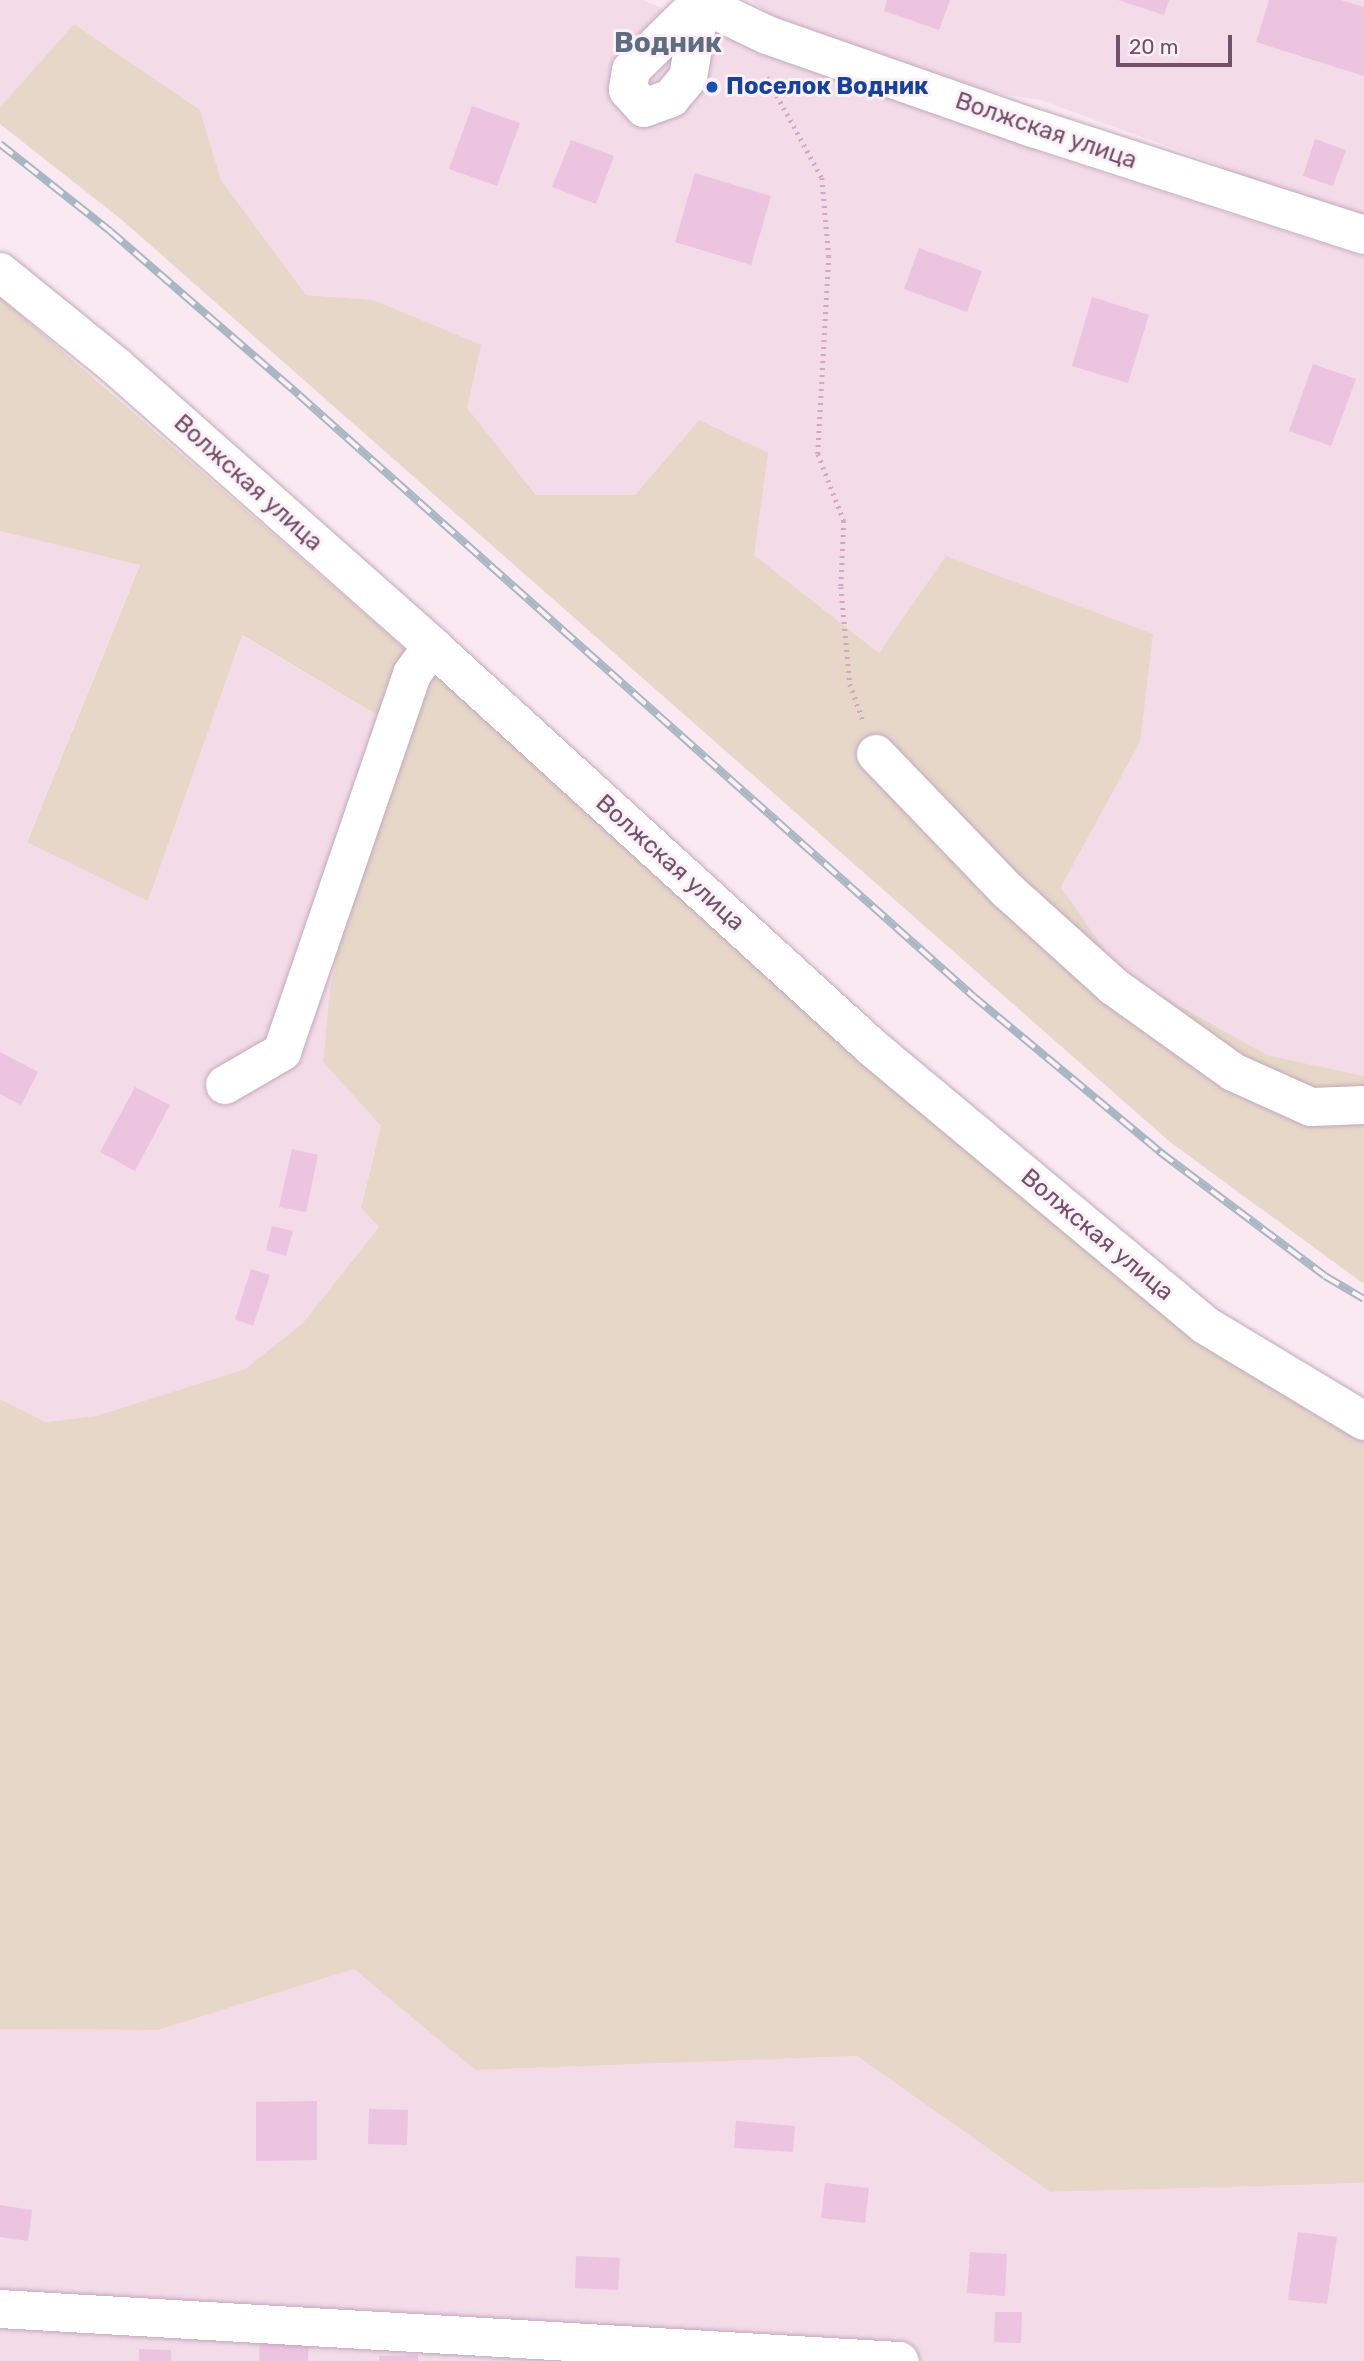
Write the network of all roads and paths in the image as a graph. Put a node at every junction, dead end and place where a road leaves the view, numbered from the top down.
1 (698, 1) edge
2 (767, 35) junction
3 (1364, 235) edge
4 (0, 272) edge
5 (432, 646) junction
6 (876, 754) joint
7 (225, 1085) dead end
8 (1364, 1105) edge
9 (1364, 1422) edge
10 (0, 2309) edge
11 (899, 2361) edge

1 - 2 street, Волжская улица
2 - 3 street, Волжская улица
2 - 6 path
4 - 5 street, Волжская улица
5 - 7 street
5 - 9 street, Волжская улица
6 - 8 street
10 - 11 street

